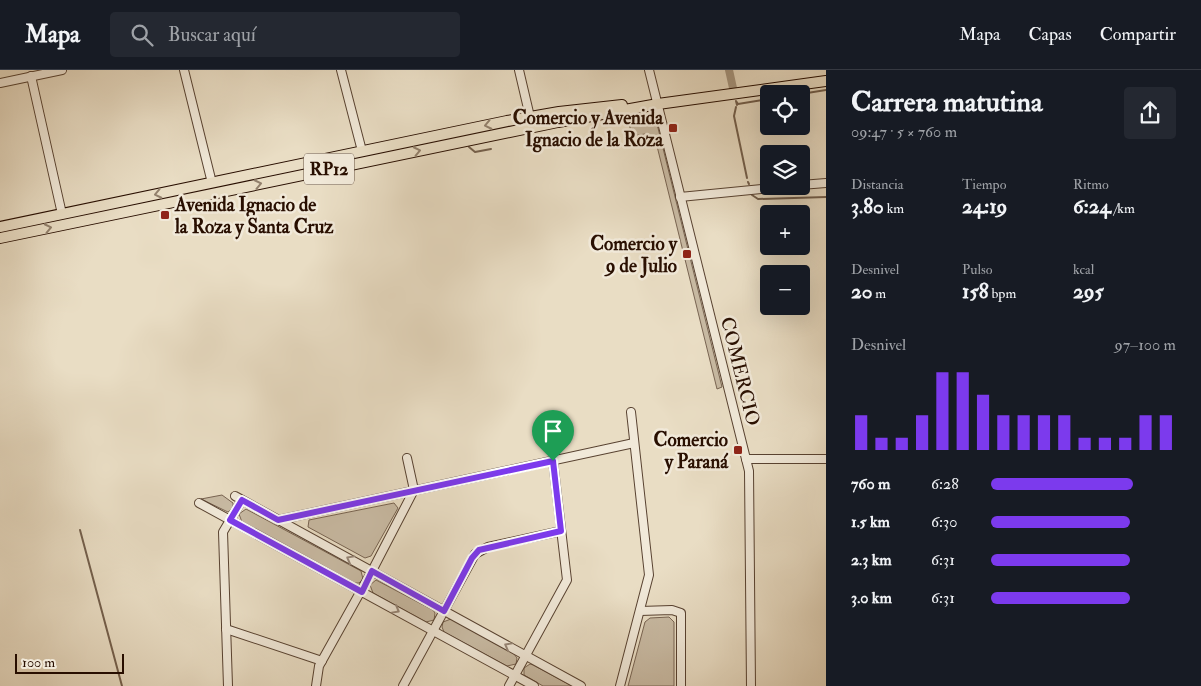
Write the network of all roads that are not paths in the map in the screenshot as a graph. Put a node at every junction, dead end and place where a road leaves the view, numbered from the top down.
1 (62, 70) edge
2 (184, 70) edge
3 (341, 70) edge
4 (519, 70) edge
5 (649, 70) edge
6 (32, 76) junction
7 (826, 81) edge
8 (0, 83) edge
9 (658, 104) junction
10 (530, 117) junction
11 (362, 151) junction
12 (212, 183) junction
13 (826, 183) edge
14 (810, 184) edge
15 (760, 189) edge
16 (680, 197) junction
17 (62, 214) junction
18 (0, 227) edge
19 (0, 238) edge
20 (631, 412) dead end
21 (634, 443) junction
22 (407, 458) dead end
23 (746, 459) junction
24 (826, 459) edge
25 (553, 461) junction
26 (414, 490) junction
27 (199, 503) dead end
28 (230, 520) junction
29 (278, 520) junction
30 (561, 531) junction
31 (372, 571) junction
32 (362, 592) junction
33 (444, 611) junction
34 (640, 611) junction
35 (226, 629) junction
36 (433, 631) junction
37 (525, 655) junction
38 (322, 661) junction
39 (514, 675) junction
40 (228, 686) edge
41 (316, 686) edge
42 (403, 686) edge
43 (509, 686) edge
44 (534, 686) edge
45 (581, 686) edge
46 (620, 686) edge
47 (681, 686) edge
48 (751, 686) edge

1 - 6 street
2 - 12 street
3 - 11 street
4 - 10 street
5 - 9 street, COMERCIO
6 - 8 street
6 - 17 street
7 - 9 main road, RP12
9 - 10 main road, RP12
9 - 16 street, COMERCIO
19 -> 9 main road, RP12
10 -> 11 main road, RP12
11 - 12 main road, RP12
12 -> 17 main road, RP12
13 - 14 street
15 - 16 street
16 - 23 street, COMERCIO
17 - 18 main road, RP12
20 - 21 street
21 - 25 street
21 - 34 street
22 - 26 street
23 - 24 street
23 - 48 street, COMERCIO
25 - 26 street
25 - 30 street
26 - 29 street
26 - 31 street
27 - 28 street
28 - 29 street
28 - 32 street
28 - 35 street
31 -> 29 street
30 - 33 street
30 - 37 street
31 - 32 street
31 - 33 street
32 -> 36 street
32 - 38 street
33 - 36 street
37 -> 33 street
34 - 46 street
34 - 47 street
35 - 38 street
35 - 40 street
36 - 39 street
36 - 42 street
37 - 39 street
37 - 45 street
38 - 41 street
39 - 43 street
39 - 44 street

